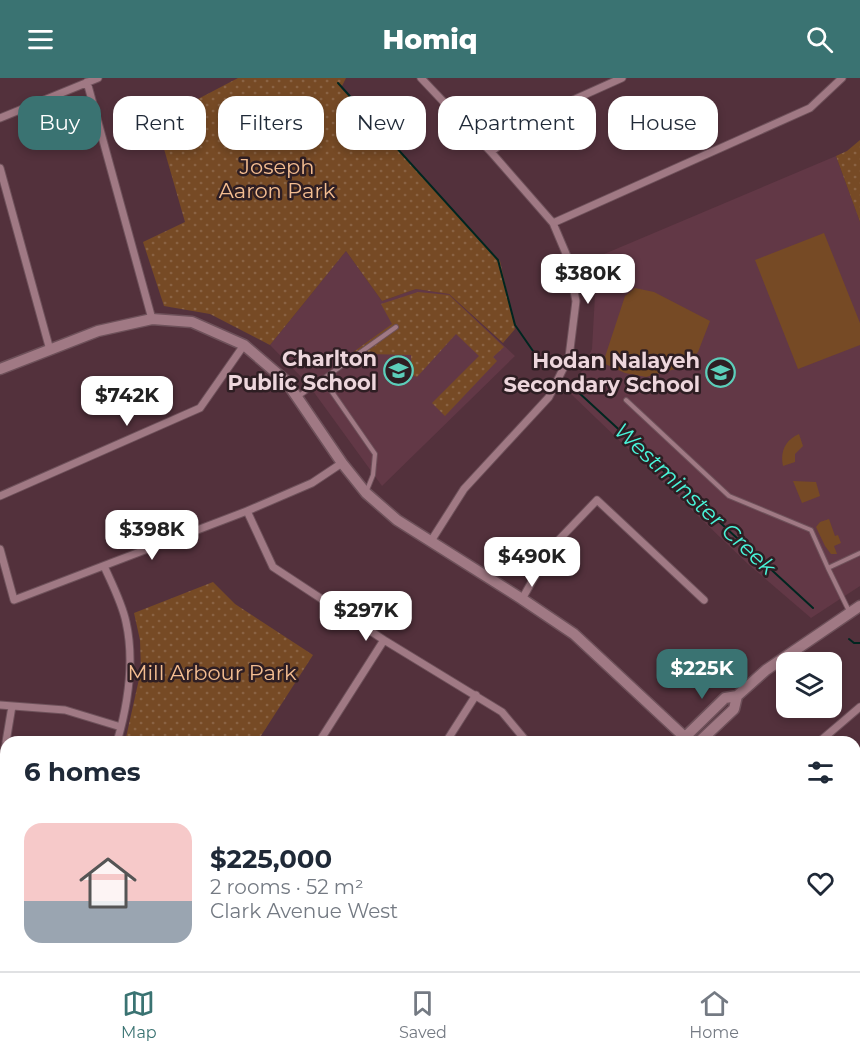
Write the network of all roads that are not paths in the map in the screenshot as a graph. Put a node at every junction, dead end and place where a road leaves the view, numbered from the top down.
1 (98, 78) edge
2 (421, 78) edge
3 (622, 78) edge
4 (842, 78) edge
5 (87, 82) junction
6 (0, 118) edge
7 (491, 152) junction
8 (0, 168) edge
9 (553, 223) junction
10 (152, 320) junction
11 (396, 327) dead end
12 (244, 345) junction
13 (50, 350) junction
14 (0, 369) edge
15 (323, 379) junction
16 (298, 397) junction
17 (626, 400) dead end
18 (342, 463) junction
19 (366, 493) junction
20 (0, 496) edge
21 (247, 511) junction
22 (431, 541) junction
23 (0, 549) edge
24 (860, 553) edge
25 (104, 566) junction
26 (828, 568) junction
27 (522, 599) junction
28 (704, 600) dead end
29 (860, 606) edge
30 (849, 611) junction
31 (384, 640) junction
32 (476, 695) junction
33 (736, 696) junction
34 (0, 705) edge
35 (12, 706) junction
36 (860, 707) edge
37 (121, 727) junction
38 (7, 736) edge
39 (119, 736) edge
40 (323, 736) edge
41 (450, 736) edge
42 (522, 736) edge
43 (680, 736) edge
44 (690, 736) edge
45 (705, 736) edge
46 (826, 736) edge

1 - 5 street
2 - 7 street
3 - 7 street
4 - 9 street
5 - 6 street
5 - 10 street
7 - 9 street
8 - 13 street
9 - 22 street
10 - 12 street
10 - 13 street
11 - 15 lane
12 - 16 street
12 - 20 street
13 - 14 street
15 - 16 lane
15 - 19 lane
16 - 18 street
17 - 26 lane
18 - 19 street
18 - 21 street
19 - 22 street
21 - 25 street
21 - 31 street
22 - 27 street
23 - 25 street
24 - 26 lane
25 - 37 street
26 - 30 lane
27 - 28 street
27 - 43 street
29 - 30 street
30 - 33 street
31 - 32 street
31 - 40 street
32 - 41 street
32 - 42 street
33 - 44 street
33 - 45 street
34 - 35 street
35 - 37 street
35 - 38 street
36 - 46 street
37 - 39 street

